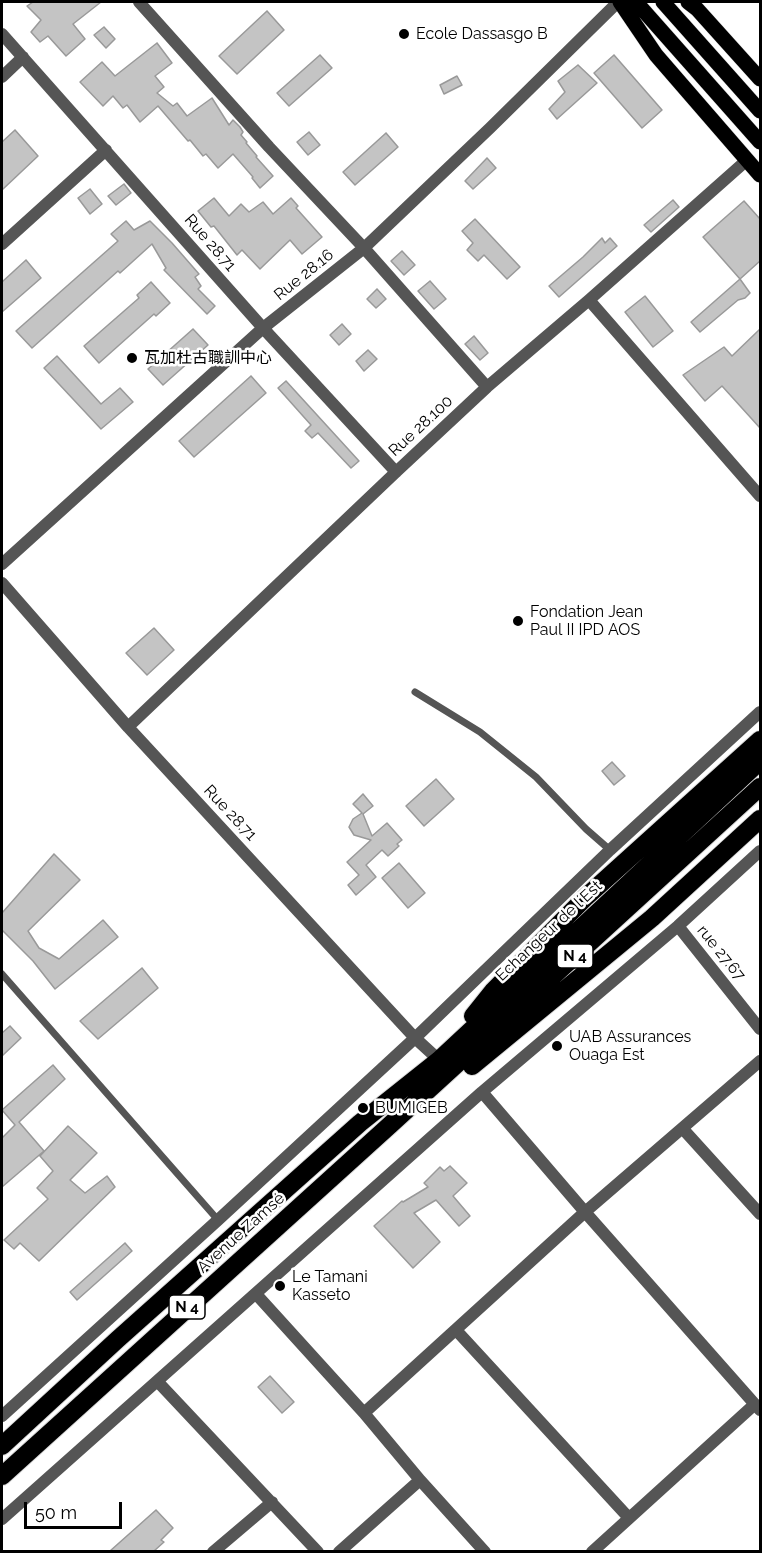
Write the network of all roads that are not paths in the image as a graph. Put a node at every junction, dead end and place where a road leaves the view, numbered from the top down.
1 (139, 2) edge
2 (619, 2) edge
3 (636, 2) edge
4 (663, 2) edge
5 (692, 4) edge
6 (2, 33) edge
7 (23, 57) junction
8 (2, 77) edge
9 (760, 79) edge
10 (760, 111) edge
11 (760, 142) edge
12 (106, 150) junction
13 (747, 160) junction
14 (760, 175) edge
15 (2, 244) edge
16 (364, 248) junction
17 (589, 300) junction
18 (263, 328) junction
19 (487, 387) junction
20 (396, 472) junction
21 (760, 496) edge
22 (2, 564) edge
23 (2, 583) edge
24 (415, 692) dead end
25 (760, 712) edge
26 (128, 727) junction
27 (760, 740) edge
28 (760, 761) edge
29 (760, 788) edge
30 (760, 819) edge
31 (610, 850) junction
32 (760, 851) edge
33 (678, 926) junction
34 (2, 974) edge
35 (760, 1029) edge
36 (415, 1038) junction
37 (439, 1060) junction
38 (760, 1061) edge
39 (482, 1092) junction
40 (360, 1123) joint
41 (390, 1125) junction
42 (683, 1129) junction
43 (585, 1212) junction
44 (760, 1214) edge
45 (218, 1220) junction
46 (256, 1294) junction
47 (456, 1330) junction
48 (158, 1382) junction
49 (758, 1407) edge
50 (364, 1413) junction
51 (2, 1416) edge
52 (2, 1446) edge
53 (2, 1476) edge
54 (420, 1480) junction
55 (272, 1502) junction
56 (629, 1518) junction
57 (2, 1520) edge
58 (213, 1551) edge
59 (318, 1551) edge
60 (339, 1551) edge
61 (485, 1551) edge
62 (592, 1551) edge

1 - 16 street
2 - 13 main road
2 - 16 street, Rue 28.16
3 - 11 main road
4 - 10 main road
5 - 9 main road
6 - 7 street, Rue 28.71
7 - 8 street
7 - 12 street, Rue 28.71
12 - 15 street
12 - 18 street, Rue 28.71
13 - 14 main road
13 - 17 street, Rue 28.100
16 - 18 street, Rue 28.16
16 - 19 street
17 - 19 street, Rue 28.100
17 - 21 street
18 - 20 street, Rue 28.71
18 - 22 street, Rue 28.16
19 - 20 street, Rue 28.100
20 - 26 street, Rue 28.100
23 - 26 street, Rue 28.71
24 - 31 lane
25 - 31 street
26 - 36 street, Rue 28.71
27 - 37 highway
28 - 37 highway, Echangeur de l´Est / N 4
29 - 41 highway, N 4
30 - 41 highway
31 - 36 street
32 - 33 street
33 - 35 street, rue 27.67
33 - 39 street
34 - 45 lane
36 - 37 street, Rue 28.71
36 - 45 street
37 - 40 highway, Echangeur de l´Est / N 4
38 - 42 street
39 - 43 street
39 - 46 street
40 - 52 highway, Avenue Zamsé / N 4
41 - 53 highway, Avenue Zamsé / N 4
42 - 43 street
42 - 44 street
43 - 47 street
43 - 49 street
45 - 51 street
46 - 48 street
46 - 50 street
47 - 50 street
47 - 56 street
48 - 55 street
48 - 57 street
49 - 56 street
50 - 54 street
54 - 60 street
54 - 61 street
55 - 58 street
55 - 59 street
56 - 62 street

